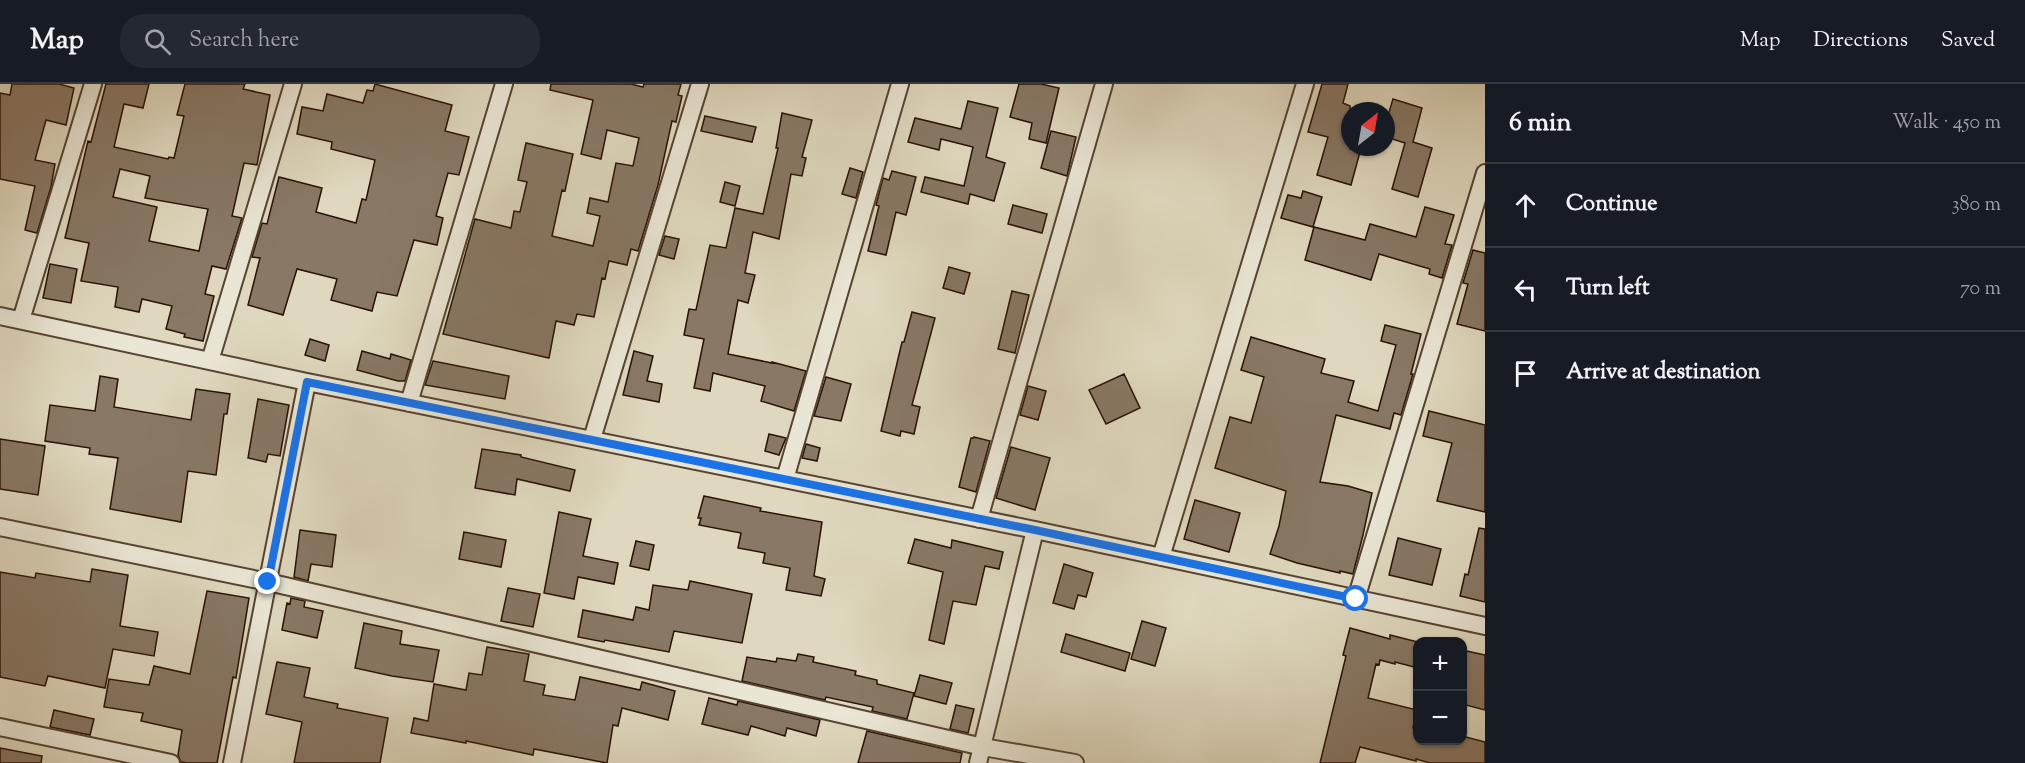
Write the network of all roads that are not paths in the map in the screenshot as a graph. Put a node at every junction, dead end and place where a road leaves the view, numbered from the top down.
1 (93, 84) edge
2 (293, 84) edge
3 (504, 84) edge
4 (700, 84) edge
5 (900, 84) edge
6 (1104, 84) edge
7 (1305, 84) edge
8 (1485, 172) edge
9 (0, 316) edge
10 (21, 320) junction
11 (210, 361) junction
12 (307, 382) junction
13 (409, 403) junction
14 (592, 439) junction
15 (785, 479) junction
16 (979, 519) junction
17 (0, 527) edge
18 (1035, 530) junction
19 (1161, 557) junction
20 (268, 582) junction
21 (1356, 599) junction
22 (1485, 626) edge
23 (0, 727) edge
24 (980, 755) edge
25 (171, 763) edge
26 (232, 763) edge
27 (1075, 763) edge

1 - 10 street
2 - 11 street
3 - 13 street
4 - 14 street
5 - 15 street
6 - 16 street
7 - 19 street
8 - 21 street
9 - 10 street
10 - 11 street
11 - 12 street
12 - 13 street
12 - 20 street
13 - 14 street
14 - 15 street
15 - 16 street
16 - 18 street
17 - 20 street
18 - 19 street
18 - 24 street
19 - 21 street
20 - 24 street
20 - 26 street
21 - 22 street
23 - 25 street
24 - 27 street

